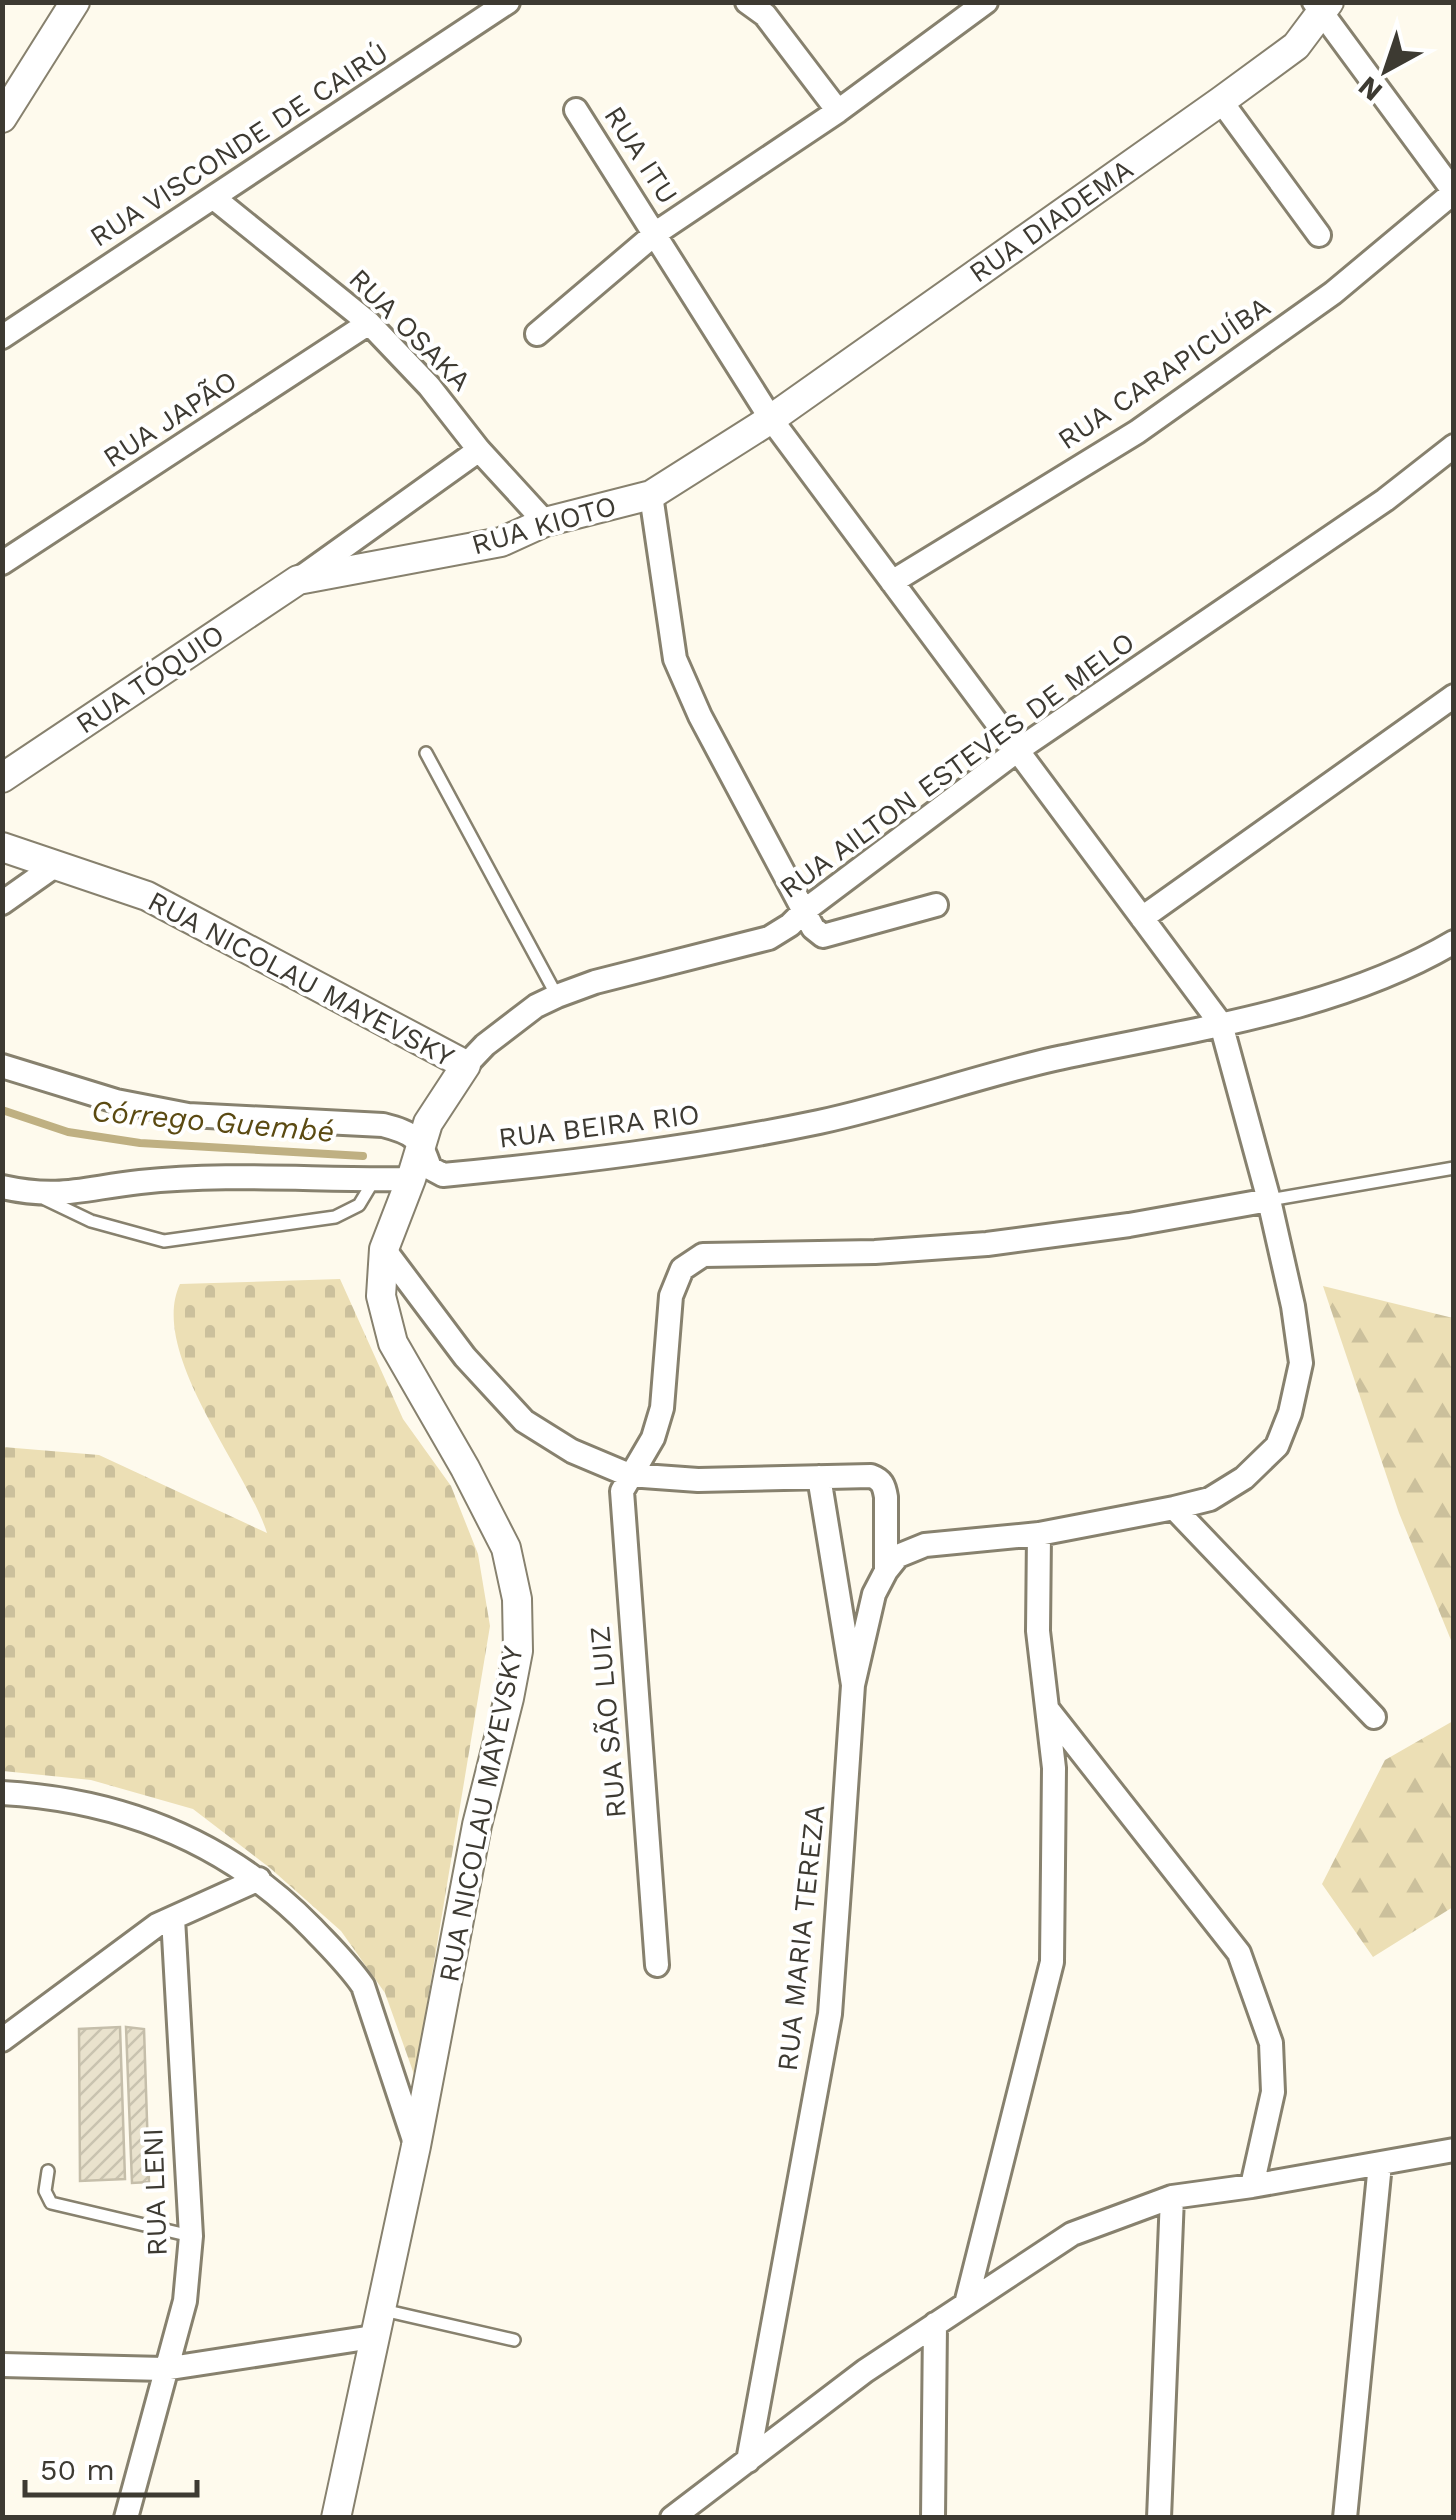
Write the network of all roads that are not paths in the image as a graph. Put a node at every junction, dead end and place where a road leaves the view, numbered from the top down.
1 (75, 2) edge
2 (508, 2) edge
3 (746, 2) edge
4 (986, 2) edge
5 (1322, 6) edge
6 (1221, 101) junction
7 (576, 110) dead end
8 (838, 111) junction
9 (2, 118) edge
10 (1445, 164) edge
11 (1454, 192) edge
12 (214, 198) junction
13 (656, 233) junction
14 (1320, 234) dead end
15 (369, 323) junction
16 (537, 334) dead end
17 (2, 337) edge
18 (771, 419) junction
19 (1454, 446) edge
20 (479, 450) junction
21 (651, 495) junction
22 (545, 522) junction
23 (2, 563) edge
24 (298, 580) junction
25 (892, 582) junction
26 (1454, 696) edge
27 (1018, 750) junction
28 (426, 754) dead end
29 (2, 778) edge
30 (2, 847) edge
31 (53, 867) junction
32 (2, 903) edge
33 (936, 905) dead end
34 (804, 911) junction
35 (1142, 918) junction
36 (1454, 942) edge
37 (557, 996) junction
38 (1221, 1024) junction
39 (466, 1065) junction
40 (2, 1066) edge
41 (422, 1144) junction
42 (1452, 1169) edge
43 (411, 1179) junction
44 (374, 1180) junction
45 (2, 1187) edge
46 (34, 1194) junction
47 (1270, 1200) junction
48 (384, 1250) junction
49 (629, 1475) junction
50 (819, 1478) junction
51 (1174, 1508) junction
52 (1039, 1534) junction
53 (886, 1571) junction
54 (854, 1685) junction
55 (1049, 1711) junction
56 (1374, 1717) dead end
57 (2, 1793) edge
58 (259, 1879) junction
59 (172, 1918) junction
60 (657, 1965) dead end
61 (2, 2040) edge
62 (416, 2146) junction
63 (1454, 2150) edge
64 (1380, 2164) junction
65 (48, 2172) dead end
66 (1252, 2186) junction
67 (1172, 2196) junction
68 (191, 2236) junction
69 (966, 2304) junction
70 (379, 2309) junction
71 (935, 2324) junction
72 (373, 2337) junction
73 (514, 2340) dead end
74 (2, 2365) edge
75 (164, 2369) junction
76 (748, 2461) junction
77 (687, 2514) edge
78 (336, 2517) edge
79 (126, 2518) edge
80 (933, 2518) edge
81 (1159, 2518) edge
82 (1345, 2518) edge

1 - 9 street
2 - 12 street, RUA VISCONDE DE CAIRÚ
3 - 8 street
4 - 8 street
5 - 6 street, RUA DIADEMA
5 - 10 street
6 - 14 street
6 - 18 street, RUA DIADEMA
7 - 13 street, RUA ITU
8 - 13 street
10 - 11 street
11 - 25 street, RUA CARAPICUÍBA
12 - 15 street, RUA OSAKA
12 - 17 street, RUA VISCONDE DE CAIRÚ
13 - 16 street
13 - 18 street, RUA ITU
15 - 20 street, RUA OSAKA
15 - 23 street, RUA JAPÃO
18 - 21 street, RUA KIOTO
18 - 25 street, RUA ITU
19 - 27 street, RUA AILTON ESTEVES DE MELO
20 - 22 street, RUA OSAKA
20 - 24 street
21 - 22 street, RUA KIOTO
21 - 34 street
22 - 24 street, RUA KIOTO
24 - 29 street, RUA TÓQUIO
25 - 27 street, RUA ITU
26 - 35 street
27 - 34 street, RUA AILTON ESTEVES DE MELO
27 - 35 street, RUA ITU
28 - 37 lane
30 - 31 street, RUA NICOLAU MAYEVSKY
31 - 32 street
31 - 39 street, RUA NICOLAU MAYEVSKY
33 - 34 street
34 - 37 street, RUA AILTON ESTEVES DE MELO
35 - 38 street, RUA ITU
36 - 38 street
37 - 39 street, RUA AILTON ESTEVES DE MELO
38 - 41 street, RUA BEIRA RIO
38 - 47 street
39 - 41 street, RUA NICOLAU MAYEVSKY
40 - 41 street, RUA BEIRA RIO
41 - 43 street, RUA NICOLAU MAYEVSKY
42 - 47 lane
43 - 44 street
43 - 48 street, RUA NICOLAU MAYEVSKY
44 - 46 street
44 - 46 lane
45 - 46 street
47 - 49 street
47 - 51 street
48 - 49 street
48 - 62 street, RUA NICOLAU MAYEVSKY
49 - 50 street
49 - 60 street, RUA SÃO LUIZ
50 - 53 street
50 - 54 street, RUA MARIA TEREZA
51 - 52 street
51 - 56 street
52 - 53 street
52 - 55 street
53 - 54 street
54 - 76 street, RUA MARIA TEREZA
55 - 66 street
55 - 69 street
57 - 58 street
58 - 59 street
58 - 62 street
59 - 61 street
59 - 68 street, RUA LENI
62 - 70 street, RUA NICOLAU MAYEVSKY
63 - 64 street
64 - 66 street
64 - 82 street
65 - 68 lane
66 - 67 street
67 - 69 street
67 - 81 street
68 - 75 street, RUA LENI
69 - 71 street
70 - 72 street, RUA NICOLAU MAYEVSKY
70 - 73 lane
71 - 76 street
71 - 80 street
72 - 75 street
72 - 78 street, RUA NICOLAU MAYEVSKY
74 - 75 street
75 - 79 street, RUA LENI
76 - 77 street

